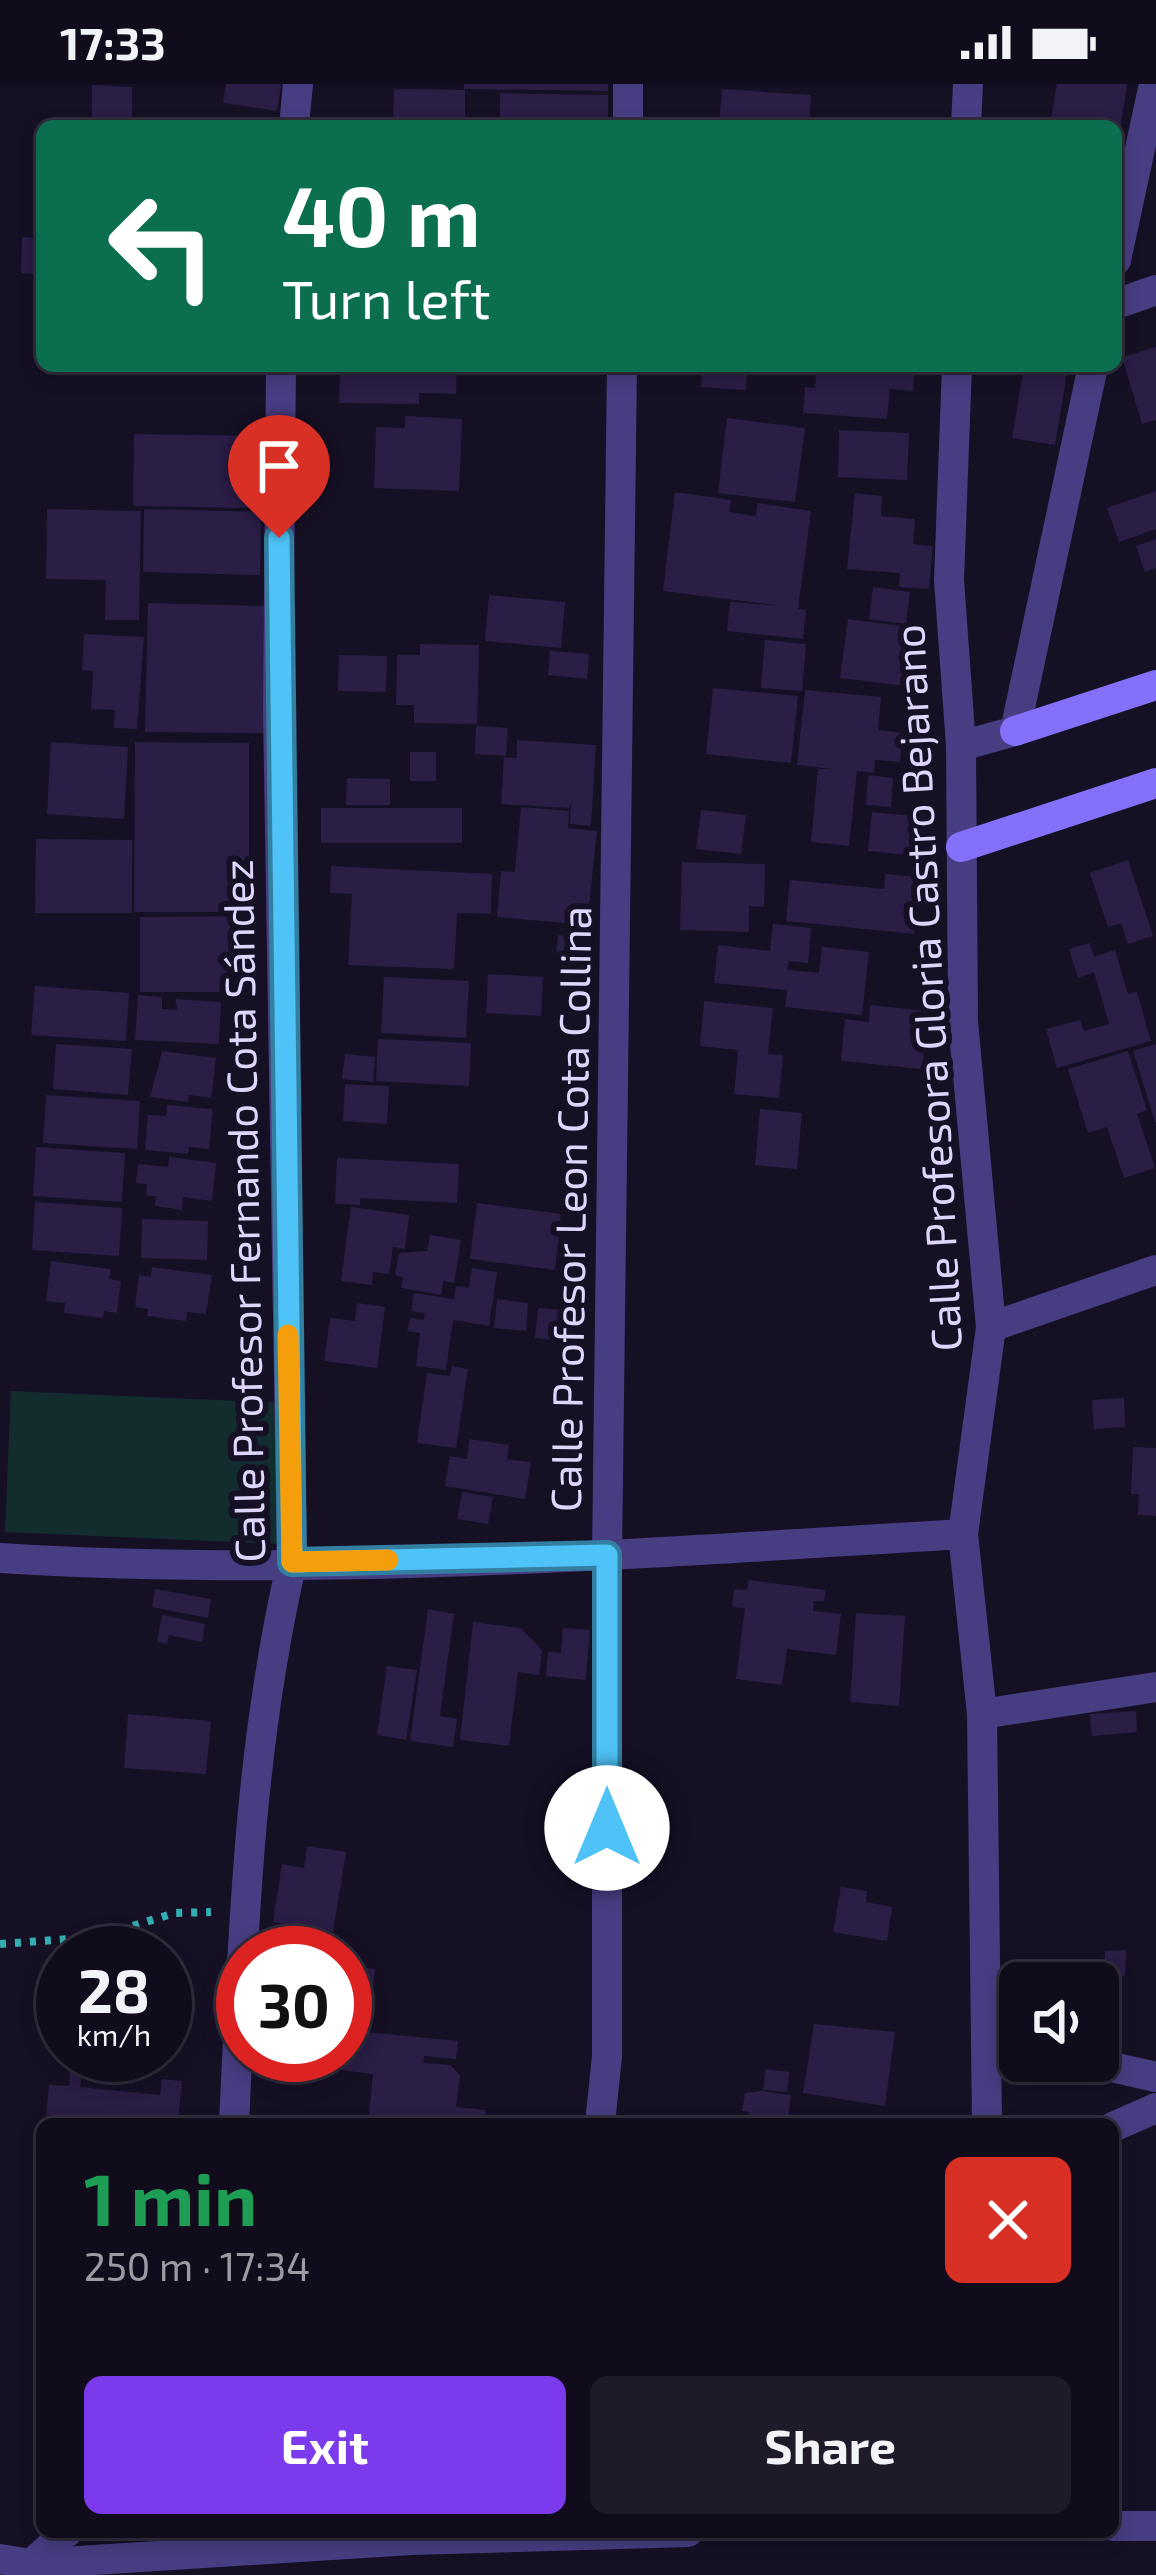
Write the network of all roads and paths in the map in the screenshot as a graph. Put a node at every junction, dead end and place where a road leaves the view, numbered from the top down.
1 (298, 84) edge
2 (628, 84) edge
3 (968, 84) edge
4 (1154, 84) edge
5 (295, 120) edge
6 (628, 120) edge
7 (966, 120) edge
8 (1122, 232) edge
9 (1156, 290) edge
10 (1122, 302) edge
11 (281, 372) edge
12 (622, 372) edge
13 (957, 372) edge
14 (1092, 372) edge
15 (1156, 685) edge
16 (1015, 731) junction
17 (961, 746) junction
18 (1156, 783) edge
19 (962, 848) junction
20 (1156, 1270) edge
21 (991, 1327) junction
22 (963, 1534) junction
23 (607, 1555) junction
24 (0, 1558) edge
25 (292, 1562) junction
26 (1156, 1687) edge
27 (982, 1714) junction
28 (244, 1911) junction
29 (0, 1944) edge
30 (999, 1962) edge
31 (1119, 2069) edge
32 (999, 2070) edge
33 (1156, 2077) edge
34 (1156, 2108) edge
35 (234, 2118) edge
36 (601, 2118) edge
37 (988, 2118) edge
38 (1119, 2124) edge
39 (1119, 2526) edge
40 (1156, 2526) edge
41 (57, 2538) edge
42 (482, 2538) edge
43 (15, 2562) edge

1 - 5 street
2 - 6 street
3 - 7 street
4 - 8 street
9 - 10 street
11 - 25 street, Calle Profesor Fernando Cota Sández
12 - 23 street, Calle Profesor Leon Cota Collina
13 - 17 street, Calle Profesora Gloria Castro Bejarano
14 - 16 street
15 - 16 street
16 - 17 street
17 - 19 street, Calle Profesora Gloria Castro Bejarano
18 - 19 street
19 - 21 street, Calle Profesora Gloria Castro Bejarano
20 - 21 street
21 - 22 street, Calle Profesora Gloria Castro Bejarano
22 - 23 street
22 - 27 street, Calle Profesora Gloria Castro Bejarano
23 - 25 street
23 - 36 street, Calle Profesor Leon Cota Collina
24 - 25 street
25 - 28 street, Calle Profesor Fernando Cota Sández
26 - 27 street
27 - 30 street, Calle Profesora Gloria Castro Bejarano
28 - 29 path
28 - 35 street, Calle Profesor Fernando Cota Sández
31 - 33 street
32 - 37 street, Calle Profesora Gloria Castro Bejarano
34 - 38 street
39 - 40 street
41 - 43 street
42 - 43 street

